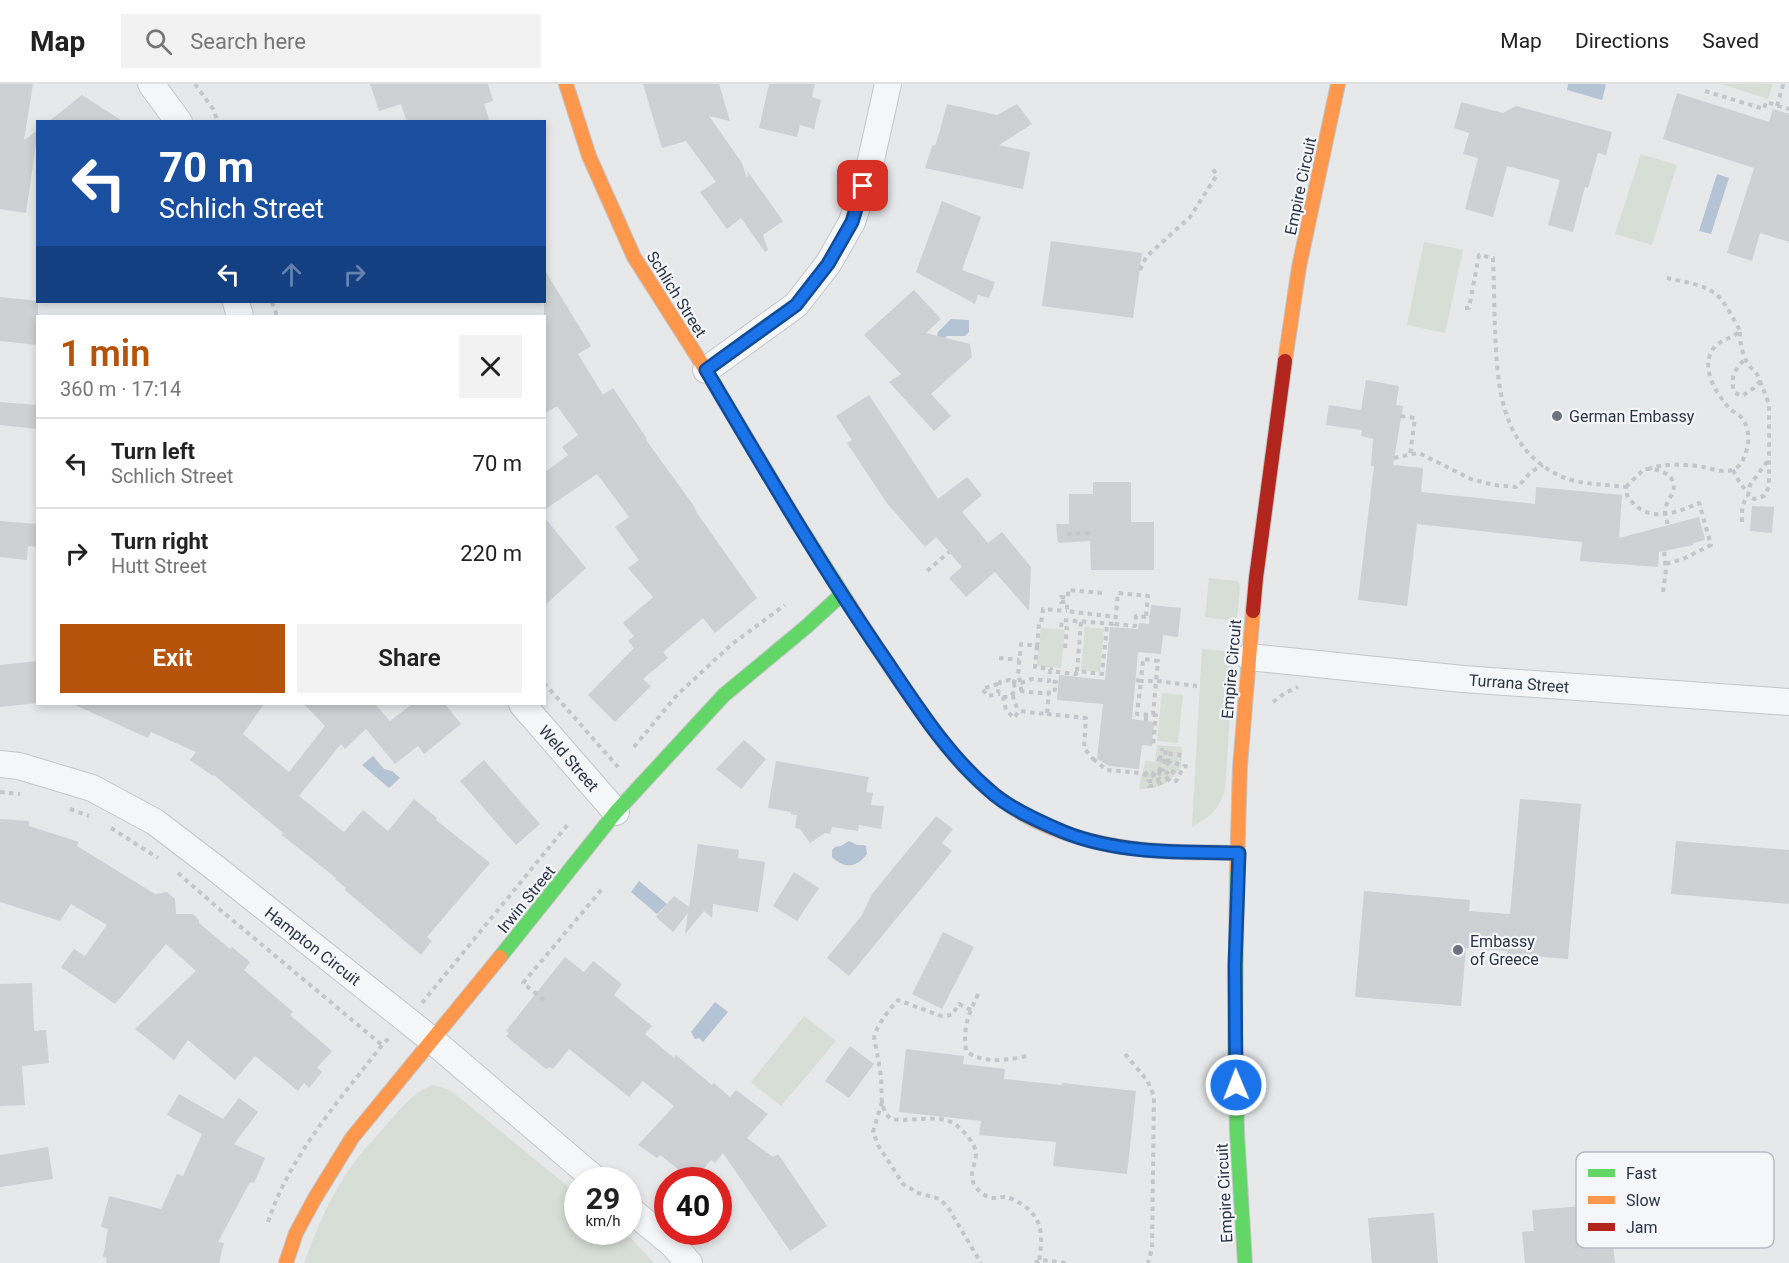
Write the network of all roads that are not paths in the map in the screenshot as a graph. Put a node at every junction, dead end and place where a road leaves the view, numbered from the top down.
1 (150, 84) edge
2 (566, 84) edge
3 (888, 84) edge
4 (1338, 84) edge
5 (177, 120) edge
6 (706, 370) junction
7 (841, 595) junction
8 (1249, 657) junction
9 (1789, 702) edge
10 (523, 705) edge
11 (0, 764) edge
12 (616, 812) junction
13 (1239, 853) junction
14 (432, 1040) junction
15 (581, 1167) edge
16 (642, 1219) edge
17 (286, 1263) edge
18 (689, 1263) edge
19 (1245, 1263) edge

1 - 5 street
2 - 6 street, Schlich Street
3 - 6 street
4 - 8 street, Empire Circuit
6 - 7 street, Schlich Street
7 - 12 street, Irwin Street
7 - 13 street, Schlich Street
8 - 9 street, Turrana Street
8 - 13 street, Empire Circuit
10 - 12 street, Weld Street
11 - 14 street, Hampton Circuit
12 - 14 street, Irwin Street
13 - 19 street, Empire Circuit
14 - 15 street, Hampton Circuit
14 - 17 street, Irwin Street
16 - 18 street

